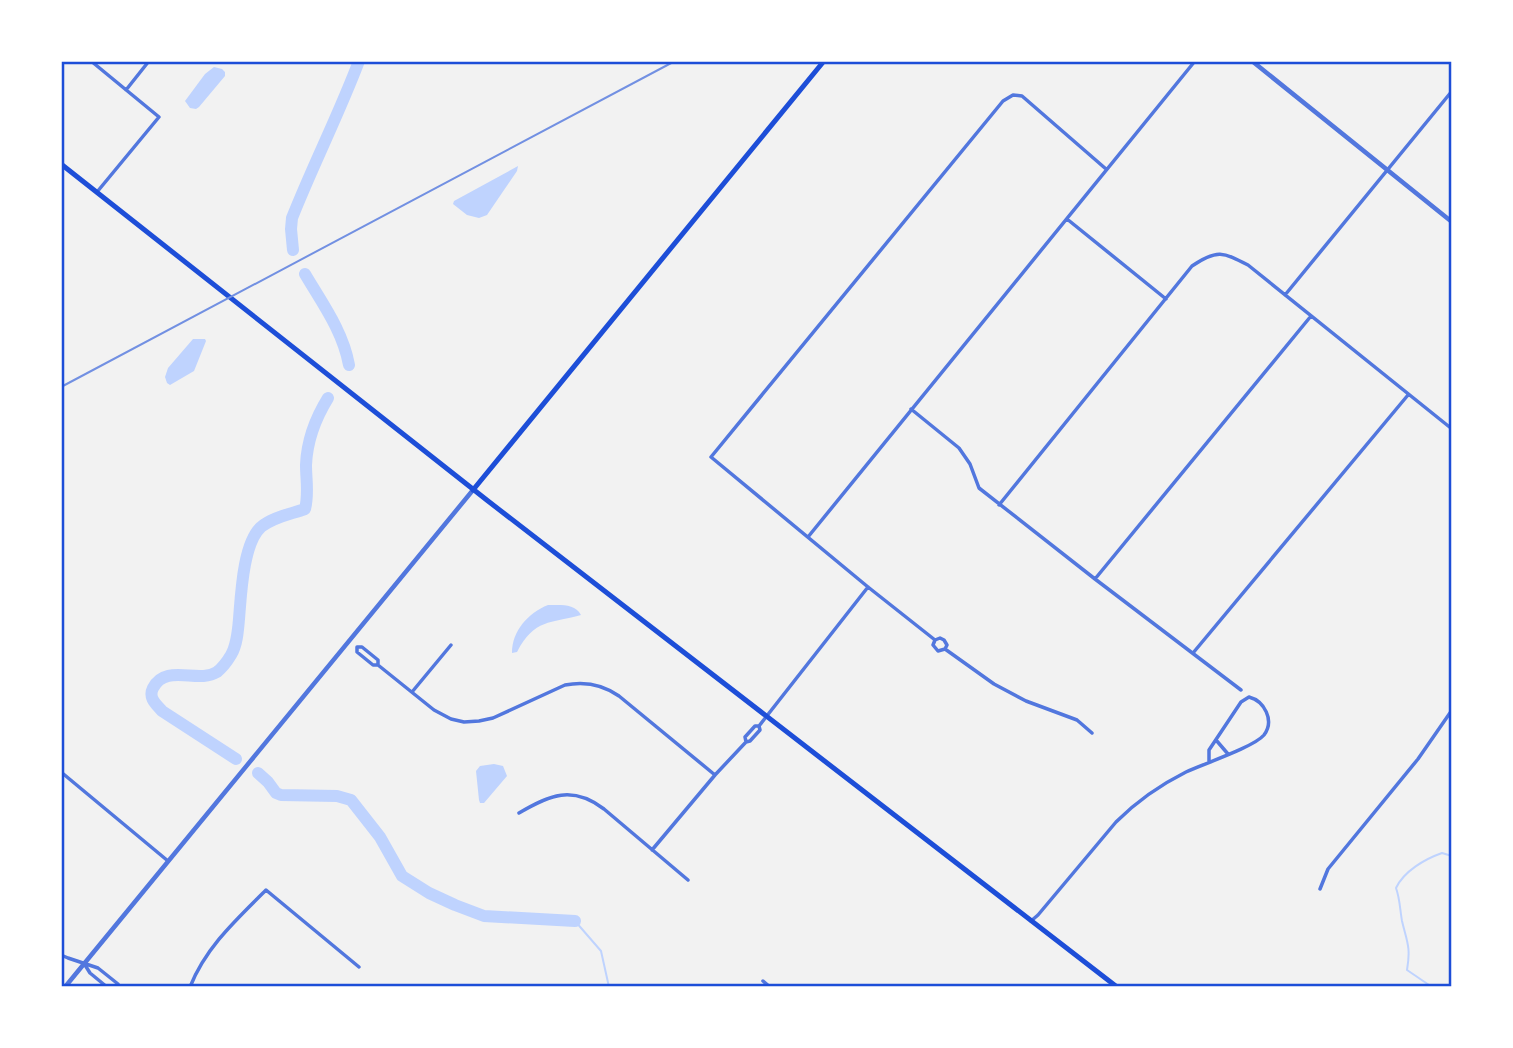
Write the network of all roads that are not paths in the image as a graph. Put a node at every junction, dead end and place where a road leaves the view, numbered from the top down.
1 (91, 61) edge
2 (149, 61) edge
3 (824, 61) edge
4 (1195, 61) edge
5 (1252, 61) edge
6 (126, 90) junction
7 (1452, 91) edge
8 (61, 164) edge
9 (1106, 169) junction
10 (1386, 170) junction
11 (97, 192) junction
12 (1066, 218) junction
13 (1452, 222) edge
14 (1285, 295) junction
15 (1166, 299) junction
16 (1311, 316) junction
17 (1408, 395) junction
18 (911, 410) junction
19 (1452, 429) edge
20 (473, 490) junction
21 (999, 505) junction
22 (808, 537) junction
23 (1095, 579) junction
24 (868, 587) junction
25 (349, 640) junction
26 (935, 640) junction
27 (451, 645) dead end
28 (945, 649) junction
29 (1194, 653) junction
30 (1241, 690) dead end
31 (412, 692) junction
32 (1452, 710) edge
33 (766, 718) junction
34 (1092, 733) dead end
35 (1216, 740) junction
36 (1228, 754) junction
37 (1209, 762) junction
38 (61, 772) edge
39 (715, 775) junction
40 (519, 813) dead end
41 (652, 850) junction
42 (168, 861) junction
43 (688, 880) dead end
44 (1320, 889) dead end
45 (1031, 921) junction
46 (61, 955) edge
47 (84, 963) junction
48 (359, 967) dead end
49 (763, 981) dead end
50 (65, 987) edge
51 (107, 987) edge
52 (119, 987) edge
53 (190, 987) edge
54 (770, 987) edge
55 (1117, 987) edge

1 - 6 street
2 - 6 street
3 - 20 main road
4 - 9 street
5 - 10 street
6 - 11 street
7 - 10 street
8 - 11 main road
9 - 12 street
9 - 22 street
10 - 13 street
10 - 14 street
11 - 20 main road
12 - 15 street
12 - 18 street
14 - 15 street
14 - 16 street
15 - 21 street
16 - 17 street
16 - 23 street
17 - 19 street
17 - 29 street
18 - 21 street
18 - 22 street
20 - 25 street
20 - 33 main road
21 - 23 street
22 - 24 street
23 - 29 street
24 - 26 street
24 - 33 street
25 - 31 street
25 - 42 street
26 - 28 street
26 - 28 street
27 - 31 street
28 - 34 street
29 - 30 street
31 - 39 street
32 - 44 street
33 - 39 street
33 - 45 main road
35 - 36 street
35 - 36 street
35 - 37 street
36 - 37 street
37 - 45 street
38 - 42 street
39 - 41 street
40 - 41 street
41 - 43 street
42 - 47 street
45 - 55 main road
46 - 47 street
47 - 50 street
47 - 51 street
47 - 52 street
48 - 53 street
49 - 54 street

